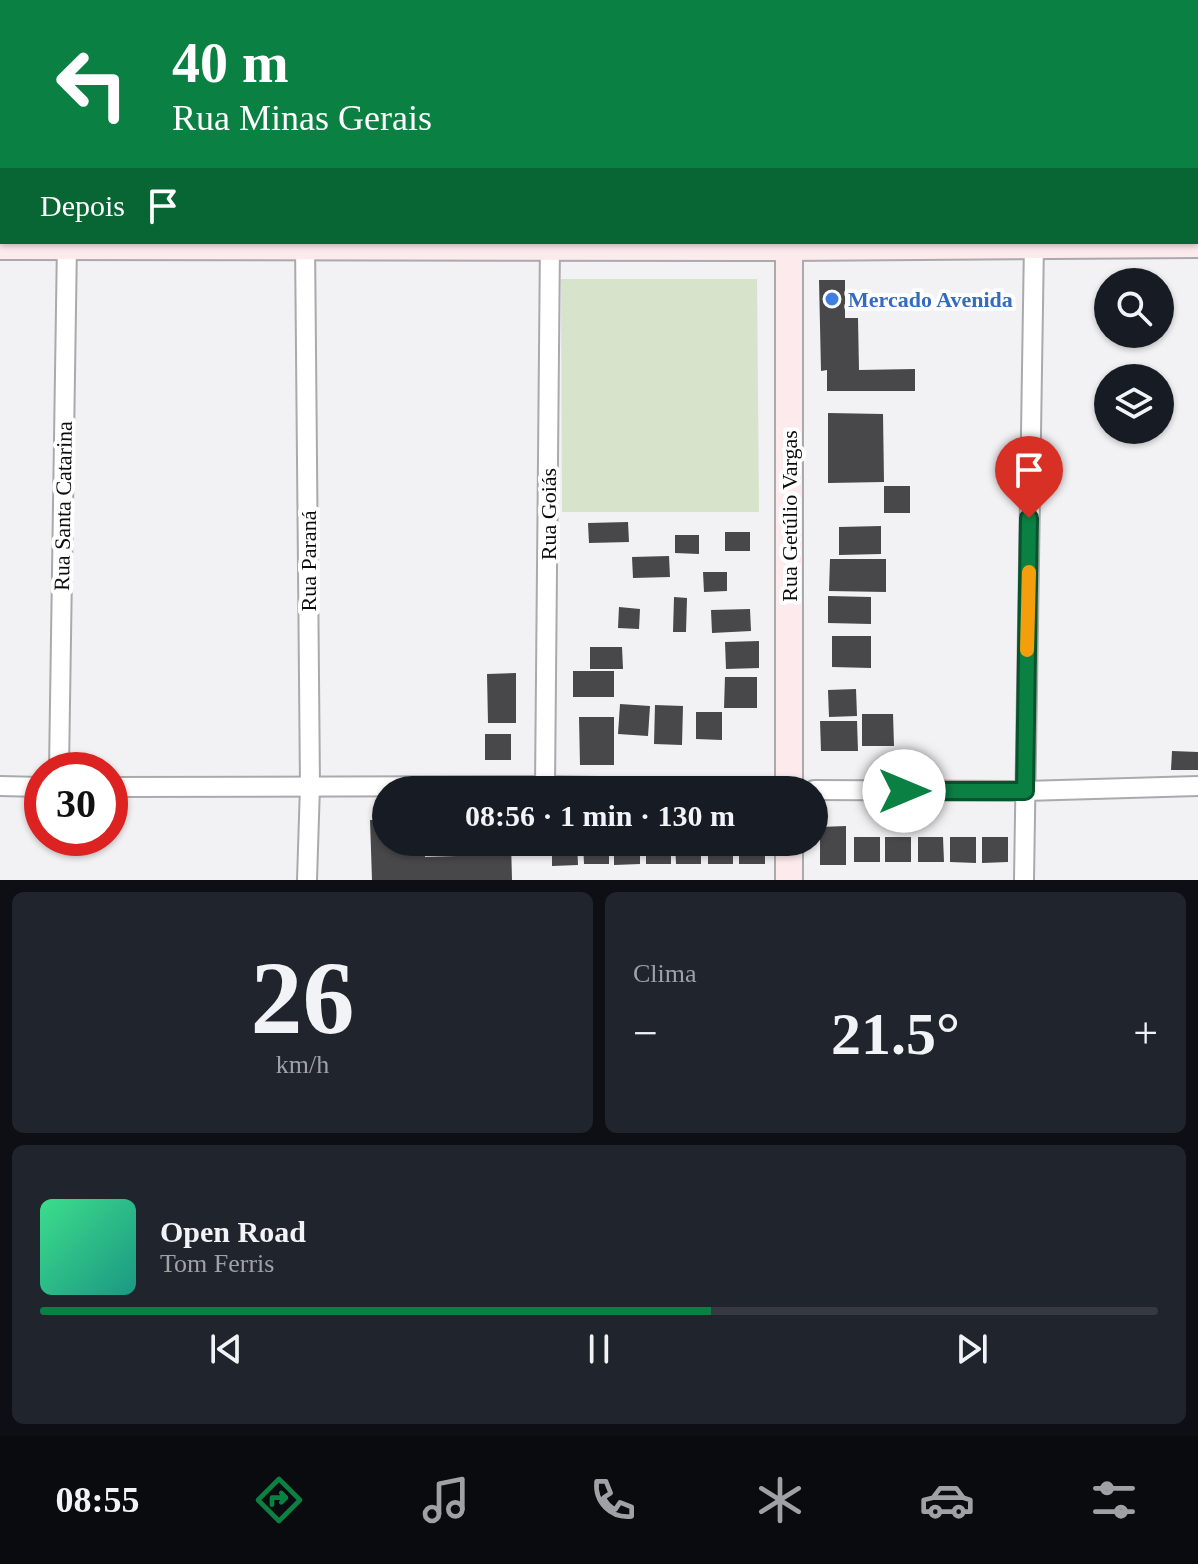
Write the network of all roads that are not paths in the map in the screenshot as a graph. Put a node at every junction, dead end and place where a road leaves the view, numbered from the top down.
1 (67, 244) edge
2 (305, 244) edge
3 (550, 244) edge
4 (789, 244) edge
5 (1034, 244) edge
6 (0, 246) edge
7 (59, 752) edge
8 (545, 776) edge
9 (789, 776) edge
10 (0, 786) edge
11 (310, 786) junction
12 (372, 786) edge
13 (1198, 786) edge
14 (24, 787) edge
15 (128, 787) edge
16 (828, 790) edge
17 (1025, 791) junction
18 (789, 856) edge
19 (307, 880) edge
20 (789, 880) edge
21 (1024, 880) edge

1 - 2 street
1 - 6 street
1 - 7 street, Rua Santa Catarina
2 - 3 street
2 - 11 street, Rua Paraná
3 - 4 street
3 - 8 street, Rua Goiás
4 - 9 street, Rua Getúlio Vargas
5 - 17 street
10 - 14 street
11 - 12 street
11 - 15 street
11 - 19 street, Rua Paraná
13 - 17 street
16 - 17 street
17 - 21 street
18 - 20 street

